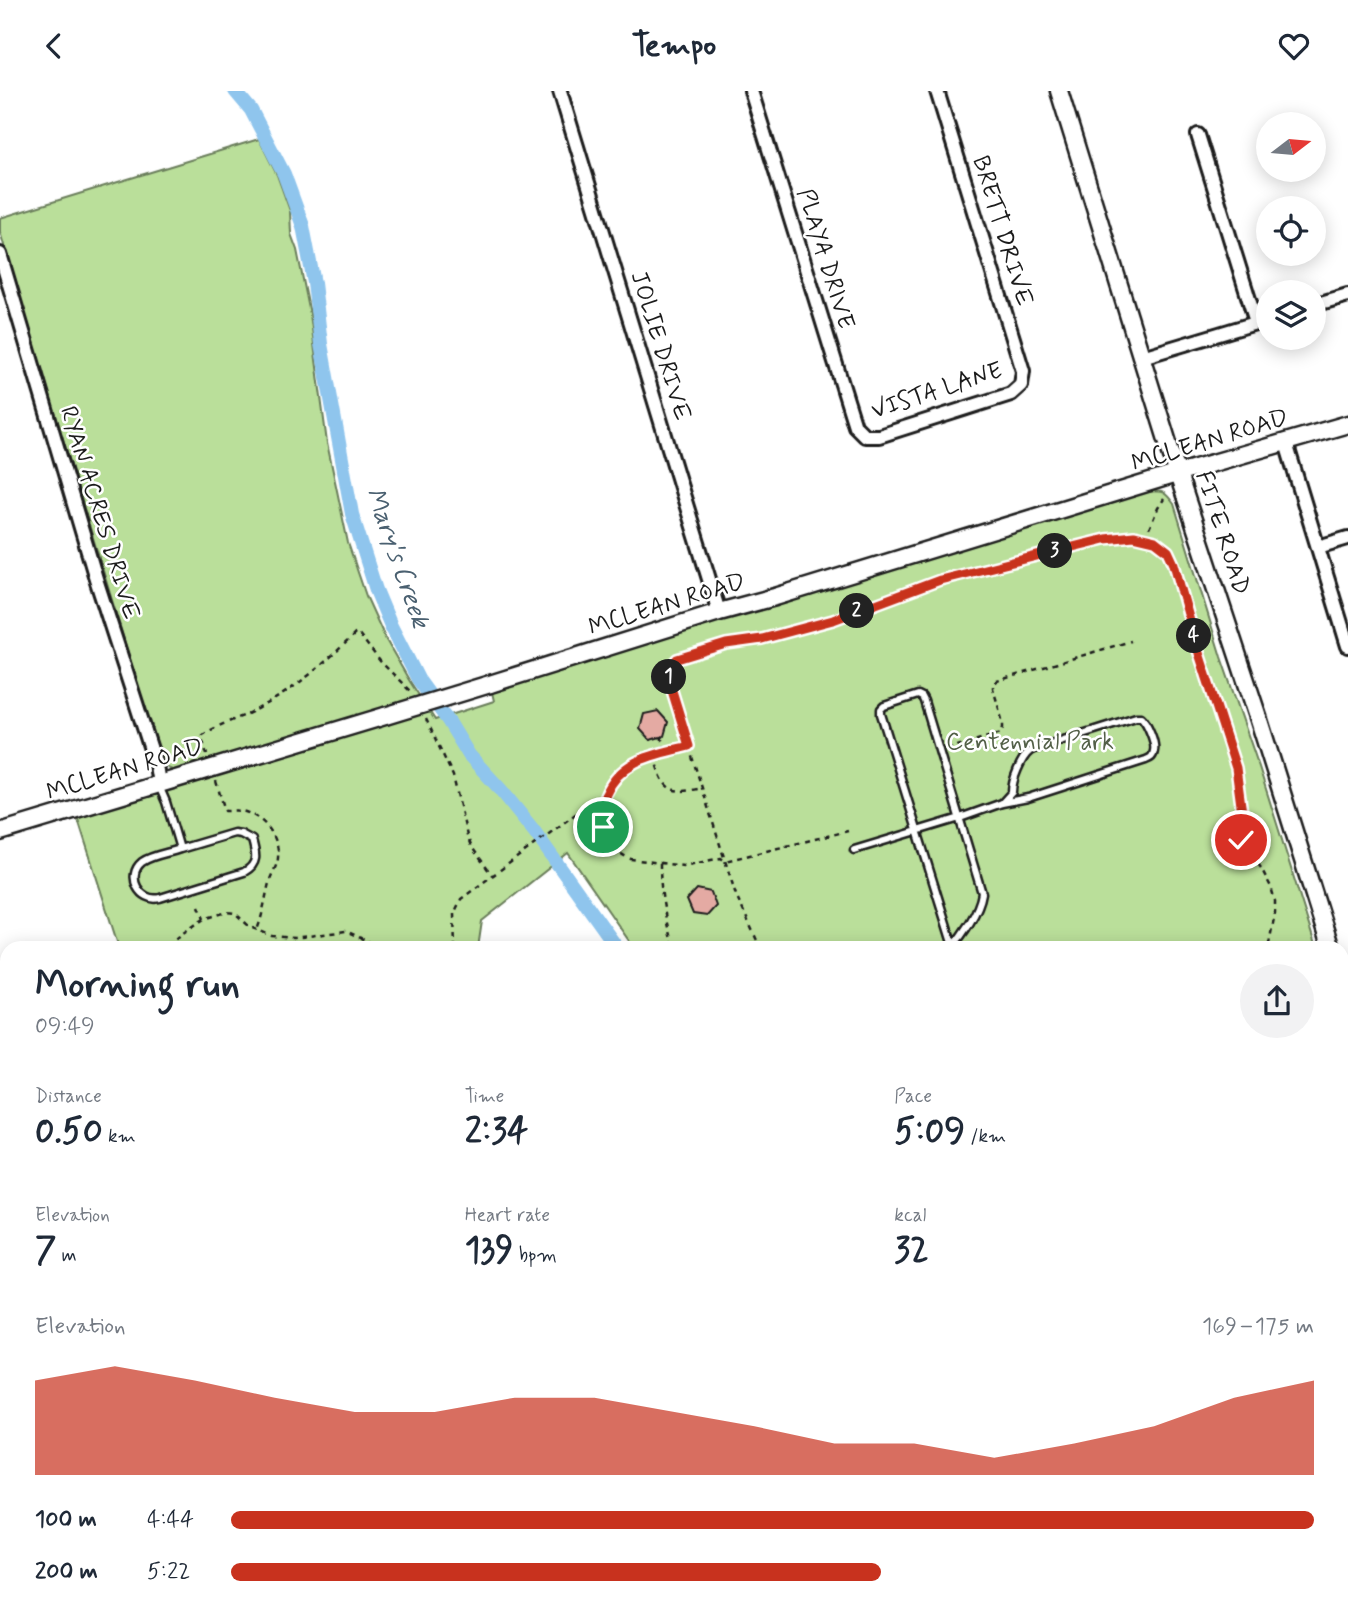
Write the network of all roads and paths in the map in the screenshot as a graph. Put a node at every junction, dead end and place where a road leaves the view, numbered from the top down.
1 (560, 91) edge
2 (751, 91) edge
3 (937, 91) edge
4 (1059, 91) edge
5 (1198, 135) dead end
6 (0, 254) edge
7 (1348, 295) edge
8 (1326, 301) edge
9 (1256, 304) edge
10 (1256, 323) edge
11 (1142, 357) junction
12 (1021, 385) joint
13 (1348, 424) edge
14 (865, 436) joint
15 (1286, 443) junction
16 (1178, 474) junction
17 (1164, 499) dead end
18 (1145, 538) junction
19 (1348, 538) edge
20 (1318, 547) junction
21 (719, 612) junction
22 (1131, 641) dead end
23 (1348, 646) edge
24 (661, 736) dead end
25 (689, 746) junction
26 (940, 751) junction
27 (666, 753) junction
28 (654, 756) junction
29 (159, 784) junction
30 (702, 788) junction
31 (1002, 803) junction
32 (600, 810) junction
33 (960, 818) junction
34 (848, 831) dead end
35 (917, 831) junction
36 (0, 832) edge
37 (180, 849) junction
38 (854, 850) dead end
39 (725, 861) junction
40 (660, 863) junction
41 (199, 906) dead end
42 (204, 919) junction
43 (176, 941) edge
44 (367, 941) edge
45 (455, 941) edge
46 (672, 941) edge
47 (757, 941) edge
48 (950, 941) edge
49 (957, 941) edge
50 (1270, 941) edge
51 (1328, 941) edge

1 - 21 street, JOLIE DRIVE
2 - 14 street, PLAYA DRIVE
3 - 12 street, BRETT DRIVE
4 - 11 street, FITE ROAD
5 - 9 street
6 - 29 street, RYAN ACRES DRIVE
7 - 8 street
10 - 11 street
11 - 16 street, FITE ROAD
12 - 14 street, VISTA LANE
13 - 15 street, MCLEAN ROAD
15 - 16 street, MCLEAN ROAD
15 - 20 street
16 - 21 street, MCLEAN ROAD
16 - 51 street, FITE ROAD
17 - 18 path
18 - 25 path
18 - 50 path
19 - 20 street
20 - 23 street
21 - 29 street, MCLEAN ROAD, bridge
22 - 26 path
24 - 27 path
25 - 27 path
25 - 30 path
26 - 33 lane
26 - 35 lane
27 - 28 path
28 - 30 path
28 - 32 path
29 - 36 street, MCLEAN ROAD
29 - 37 lane
30 - 39 path
31 - 31 lane
31 - 33 lane
32 - 40 path
32 - 45 path
33 - 35 lane
33 - 49 lane
34 - 39 path
35 - 38 lane
35 - 48 lane
37 - 37 lane
39 - 40 path
39 - 47 path
40 - 46 path
41 - 42 path
42 - 43 path
42 - 44 path

